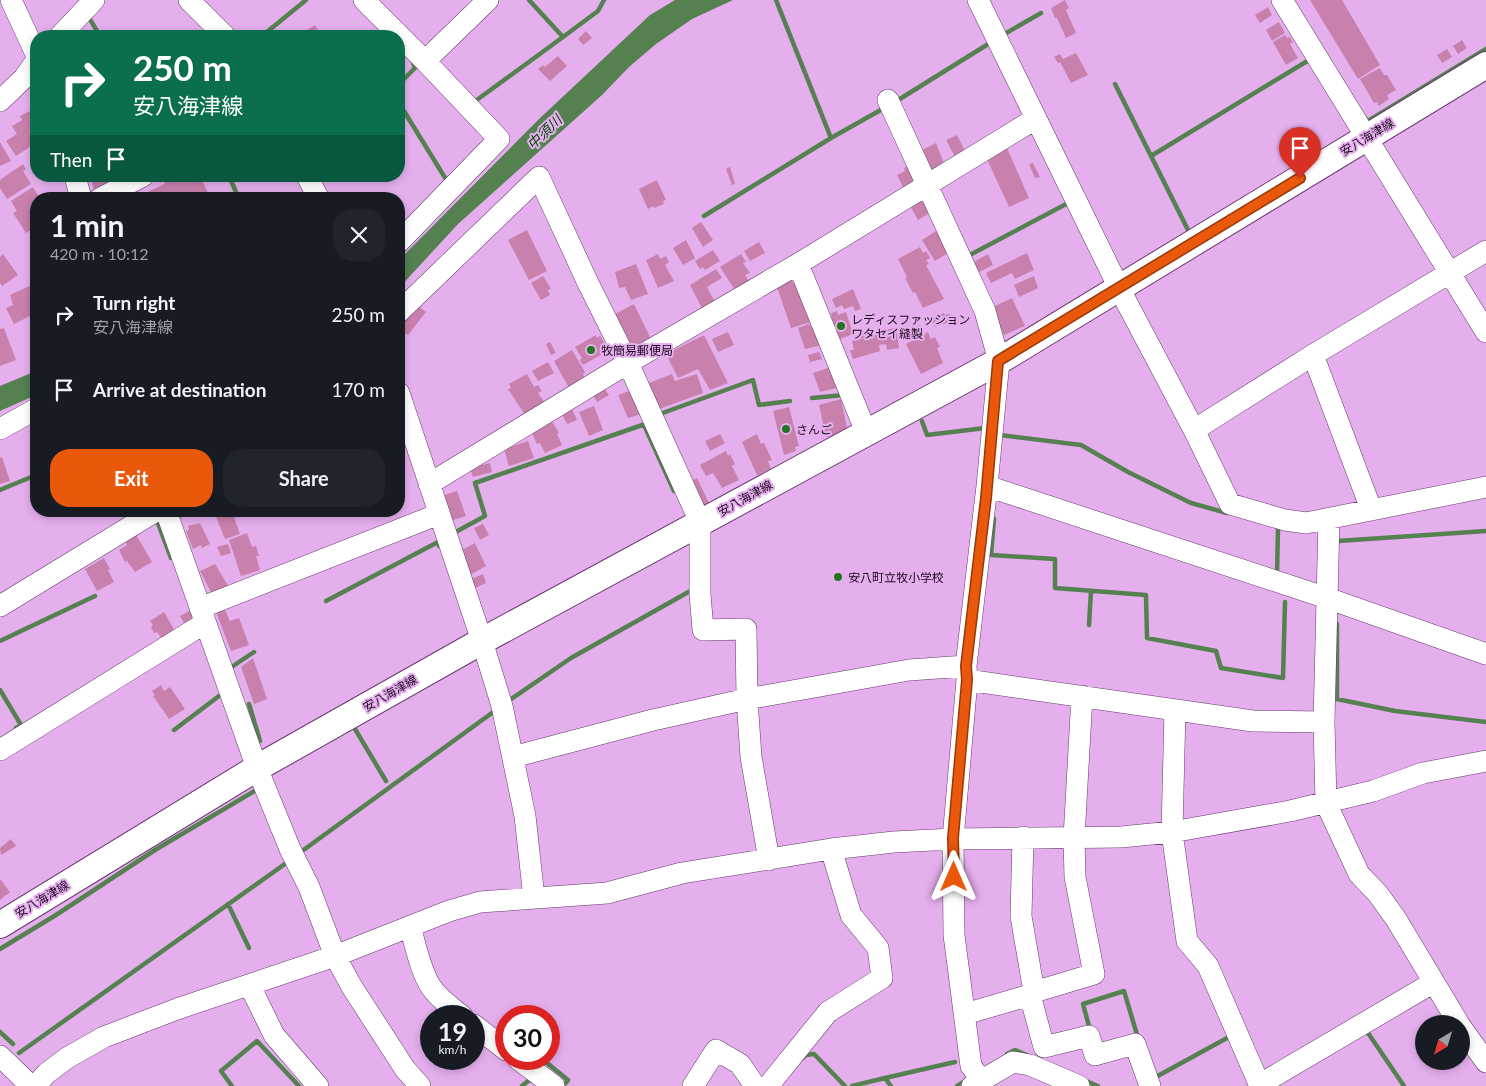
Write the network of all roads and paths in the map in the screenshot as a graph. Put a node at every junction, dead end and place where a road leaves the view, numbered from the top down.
1 (11, 0) edge
2 (94, 0) edge
3 (189, 0) edge
4 (364, 0) edge
5 (488, 0) edge
6 (978, 0) edge
7 (1282, 0) edge
8 (66, 30) edge
9 (218, 30) edge
10 (392, 30) edge
11 (30, 41) edge
12 (405, 43) edge
13 (425, 61) junction
14 (1486, 65) edge
15 (30, 70) edge
16 (888, 100) dead end
17 (0, 101) edge
18 (1035, 119) junction
19 (1366, 138) junction
20 (132, 182) edge
21 (927, 184) junction
22 (112, 192) edge
23 (405, 236) edge
24 (1486, 251) edge
25 (798, 264) junction
26 (1450, 272) junction
27 (1119, 288) junction
28 (405, 306) edge
29 (1486, 332) edge
30 (1313, 355) junction
31 (998, 361) junction
32 (628, 363) junction
33 (30, 412) edge
34 (405, 416) edge
35 (0, 429) edge
36 (1194, 430) junction
37 (866, 432) junction
38 (429, 484) junction
39 (987, 486) junction
40 (1486, 486) edge
41 (1371, 509) junction
42 (439, 514) junction
43 (146, 517) edge
44 (168, 517) edge
45 (1329, 519) junction
46 (700, 522) junction
47 (1327, 598) junction
48 (0, 606) edge
49 (203, 615) junction
50 (482, 641) junction
51 (1486, 654) edge
52 (967, 673) junction
53 (1082, 696) junction
54 (748, 699) junction
55 (1175, 710) junction
56 (1324, 722) junction
57 (0, 750) edge
58 (514, 757) junction
59 (1486, 761) edge
60 (257, 768) junction
61 (1326, 803) junction
62 (1172, 832) junction
63 (1022, 837) junction
64 (953, 838) junction
65 (1074, 838) junction
66 (831, 849) junction
67 (769, 860) junction
68 (534, 898) junction
69 (0, 925) edge
70 (410, 927) junction
71 (334, 956) junction
72 (1434, 982) junction
73 (250, 986) junction
74 (1032, 994) junction
75 (447, 1005) edge
76 (965, 1014) junction
77 (1454, 1015) edge
78 (485, 1034) edge
79 (1470, 1040) edge
80 (495, 1041) edge
81 (1486, 1062) edge
82 (4, 1068) edge
83 (533, 1070) edge
84 (976, 1083) edge
85 (33, 1086) edge
86 (318, 1086) edge
87 (420, 1086) edge
88 (554, 1086) edge
89 (693, 1086) edge
90 (755, 1086) edge
91 (768, 1086) edge
92 (1079, 1086) edge
93 (1150, 1086) edge
94 (1260, 1086) edge

1 - 11 street
2 - 8 street
3 - 9 street
4 - 10 street
5 - 13 street
6 - 18 street
7 - 19 street
12 - 13 street
13 - 23 street
14 - 19 main road, 安八海津線
15 - 17 street
16 - 21 street
18 - 21 street
18 - 27 street
19 - 26 street
19 - 27 main road, 安八海津線
20 - 22 street
21 - 25 street
21 - 31 street
24 - 26 street
25 - 32 street
25 - 37 street
26 - 29 street
26 - 30 street
27 - 31 main road, 安八海津線
27 - 36 street
28 - 32 street
30 - 36 street
30 - 41 street
31 - 37 main road, 安八海津線
31 - 39 street
32 - 38 street
32 - 46 street
33 - 35 street
34 - 38 street
36 - 45 street
37 - 46 main road, 安八海津線
38 - 42 street
39 - 47 street
39 - 52 street
40 - 41 street
41 - 45 street
42 - 49 street
42 - 50 street
43 - 48 street
44 - 49 street
45 - 47 street
46 - 50 main road, 安八海津線
46 - 54 street
47 - 51 street
47 - 56 street
49 - 57 street
49 - 60 street
50 - 58 street
50 - 60 main road, 安八海津線
52 - 53 street
52 - 54 street
52 - 64 street
53 - 55 street
53 - 65 street
54 - 58 street
54 - 67 street
55 - 56 street
55 - 62 street
56 - 61 street
58 - 68 street
59 - 61 street
60 - 69 main road, 安八海津線
60 - 71 street
61 - 62 street
61 - 72 street
62 - 65 street
62 - 94 street
63 - 64 street
63 - 65 street
63 - 74 street
64 - 66 street
64 - 76 street
65 - 74 street
66 - 67 street
66 - 91 street
67 - 68 street
68 - 70 street
70 - 71 street
70 - 75 street
71 - 73 street
71 - 87 street
72 - 77 street
72 - 94 street
73 - 85 street
73 - 86 street
74 - 76 street
74 - 93 street
76 - 84 street
78 - 80 street
79 - 81 street
82 - 85 street
83 - 88 street
84 - 92 street
89 - 90 street

